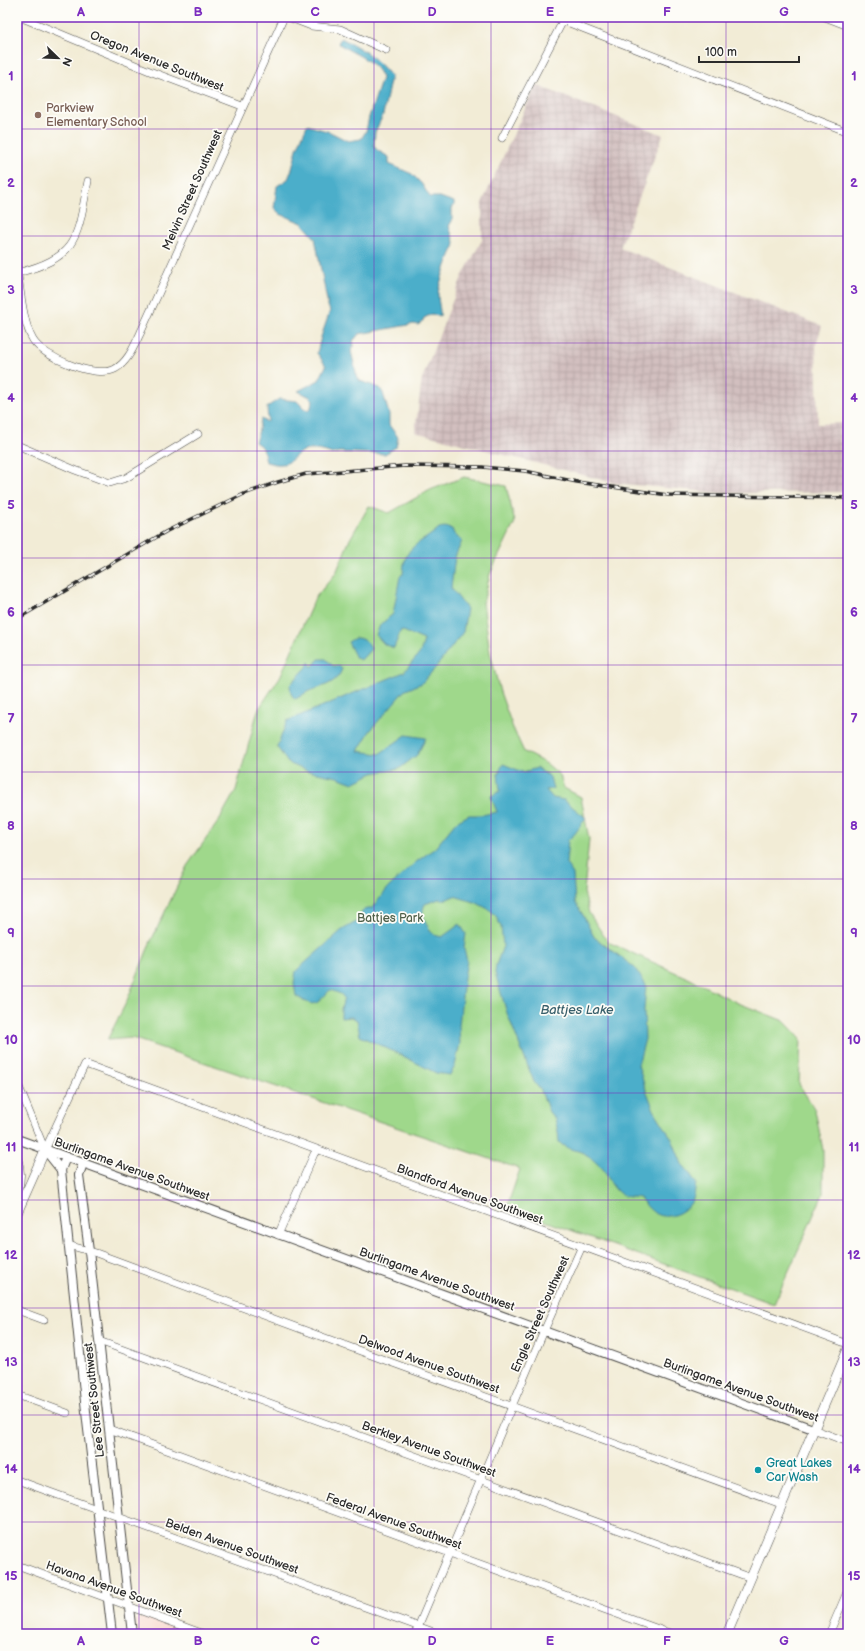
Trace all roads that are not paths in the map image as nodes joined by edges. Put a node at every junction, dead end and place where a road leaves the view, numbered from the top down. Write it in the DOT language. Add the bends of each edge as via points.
graph roads {
  1 [pos="20,17"];
  2 [pos="284,17"];
  3 [pos="288,17"];
  4 [pos="554,17"];
  5 [pos="825,17"];
  6 [pos="564,19"];
  7 [pos="848,26"];
  8 [pos="386,50"];
  9 [pos="242,106"];
  10 [pos="848,132"];
  11 [pos="502,138"];
  12 [pos="88,181"];
  13 [pos="17,271"];
  14 [pos="198,434"];
  15 [pos="17,445"];
  16 [pos="17,1082"];
  17 [pos="17,1139"];
  18 [pos="45,1150"];
  19 [pos="317,1150"];
  20 [pos="66,1157"];
  21 [pos="17,1160"];
  22 [pos="83,1164"];
  23 [pos="61,1170"];
  24 [pos="17,1192"];
  25 [pos="17,1213"];
  26 [pos="278,1234"];
  27 [pos="68,1245"];
  28 [pos="582,1246"];
  29 [pos="89,1251"];
  30 [pos="17,1310"];
  31 [pos="44,1320"];
  32 [pos="544,1331"];
  33 [pos="99,1341"];
  34 [pos="848,1344"];
  35 [pos="848,1349"];
  36 [pos="17,1395"];
  37 [pos="512,1407"];
  38 [pos="67,1413"];
  39 [pos="109,1429"];
  40 [pos="813,1429"];
  41 [pos="848,1442"];
  42 [pos="17,1480"];
  43 [pos="481,1480"];
  44 [pos="781,1504"];
  45 [pos="97,1509"];
  46 [pos="118,1516"];
  47 [pos="450,1553"];
  48 [pos="17,1565"];
  49 [pos="751,1578"];
  50 [pos="848,1590"];
  51 [pos="108,1598"];
  52 [pos="129,1606"];
  53 [pos="418,1626"];
  54 [pos="112,1634"];
  55 [pos="132,1634"];
  56 [pos="204,1634"];
  57 [pos="415,1634"];
  58 [pos="440,1634"];
  59 [pos="672,1634"];
  60 [pos="727,1634"];
  61 [pos="829,1634"];
  1 -- 9 [label="street, Oregon Avenue Southwest"];
  2 -- 9 [label="street, Melvin Street Southwest"];
  3 -- 8 [label="street" via="311,26 340,29"];
  4 -- 6 [label="street"];
  5 -- 7 [label="street"];
  6 -- 10 [label="street"];
  6 -- 11 [label="street"];
  9 -- 13 [label="street, Melvin Street Southwest" via="140,334 127,358 116,369 93,372 75,366 45,352 33,341"];
  12 -- 13 [label="street" via="77,235 68,248 61,256 46,265"];
  14 -- 15 [label="street" via="126,478 110,483"];
  16 -- 18 [label="street"];
  17 -- 18 [label="street, Burlingame Avenue Southwest"];
  18 -- 19 [label="street, Blandford Avenue Southwest" via="85,1064"];
  18 -- 20 [label="street, Burlingame Avenue Southwest"];
  18 -- 23 [label="street"];
  18 -- 25 [label="main road"];
  19 -- 26 [label="street"];
  19 -- 28 [label="street, Blandford Avenue Southwest"];
  20 -- 22 [label="street, Burlingame Avenue Southwest"];
  20 -- 23 [label="street, Lee Street Southwest"];
  21 -- 24 [label="main road" via="20,1169"];
  22 -- 26 [label="street, Burlingame Avenue Southwest"];
  22 -- 29 [label="street, Lee Street Southwest" via="80,1175"];
  23 -- 27 [label="street, Lee Street Southwest"];
  26 -- 32 [label="street, Burlingame Avenue Southwest"];
  27 -- 29 [label="street, Delwood Avenue Southwest"];
  27 -- 45 [label="street, Lee Street Southwest"];
  28 -- 32 [label="street, Engle Street Southwest"];
  28 -- 34 [label="street, Blandford Avenue Southwest"];
  29 -- 33 [label="street, Lee Street Southwest"];
  29 -- 37 [label="street, Delwood Avenue Southwest"];
  30 -- 31 [label="street"];
  32 -- 37 [label="street, Engle Street Southwest"];
  32 -- 40 [label="street, Burlingame Avenue Southwest"];
  33 -- 39 [label="street, Lee Street Southwest"];
  33 -- 43 [label="street, Berkley Avenue Southwest"];
  35 -- 40 [label="main road"];
  36 -- 38 [label="street"];
  37 -- 43 [label="street, Engle Street Southwest"];
  37 -- 44 [label="street, Delwood Avenue Southwest"];
  39 -- 46 [label="street, Lee Street Southwest"];
  39 -- 47 [label="street, Federal Avenue Southwest"];
  40 -- 41 [label="street, Burlingame Avenue Southwest"];
  40 -- 44 [label="main road"];
  42 -- 45 [label="street, Belden Avenue Southwest"];
  43 -- 47 [label="street, Engle Street Southwest"];
  43 -- 49 [label="street, Berkley Avenue Southwest"];
  44 -- 49 [label="main road"];
  45 -- 46 [label="street, Belden Avenue Southwest"];
  45 -- 51 [label="street, Lee Street Southwest"];
  46 -- 52 [label="street, Lee Street Southwest"];
  46 -- 53 [label="street, Belden Avenue Southwest"];
  47 -- 53 [label="street, Engle Street Southwest"];
  47 -- 59 [label="street, Federal Avenue Southwest"];
  48 -- 51 [label="street, Havana Avenue Southwest"];
  49 -- 60 [label="main road"];
  50 -- 61 [label="street"];
  51 -- 52 [label="street, Havana Avenue Southwest"];
  51 -- 54 [label="street, Lee Street Southwest"];
  52 -- 55 [label="street, Lee Street Southwest"];
  52 -- 56 [label="street, Havana Avenue Southwest"];
  53 -- 57 [label="street, Engle Street Southwest"];
  53 -- 58 [label="street, Belden Avenue Southwest"];
}
